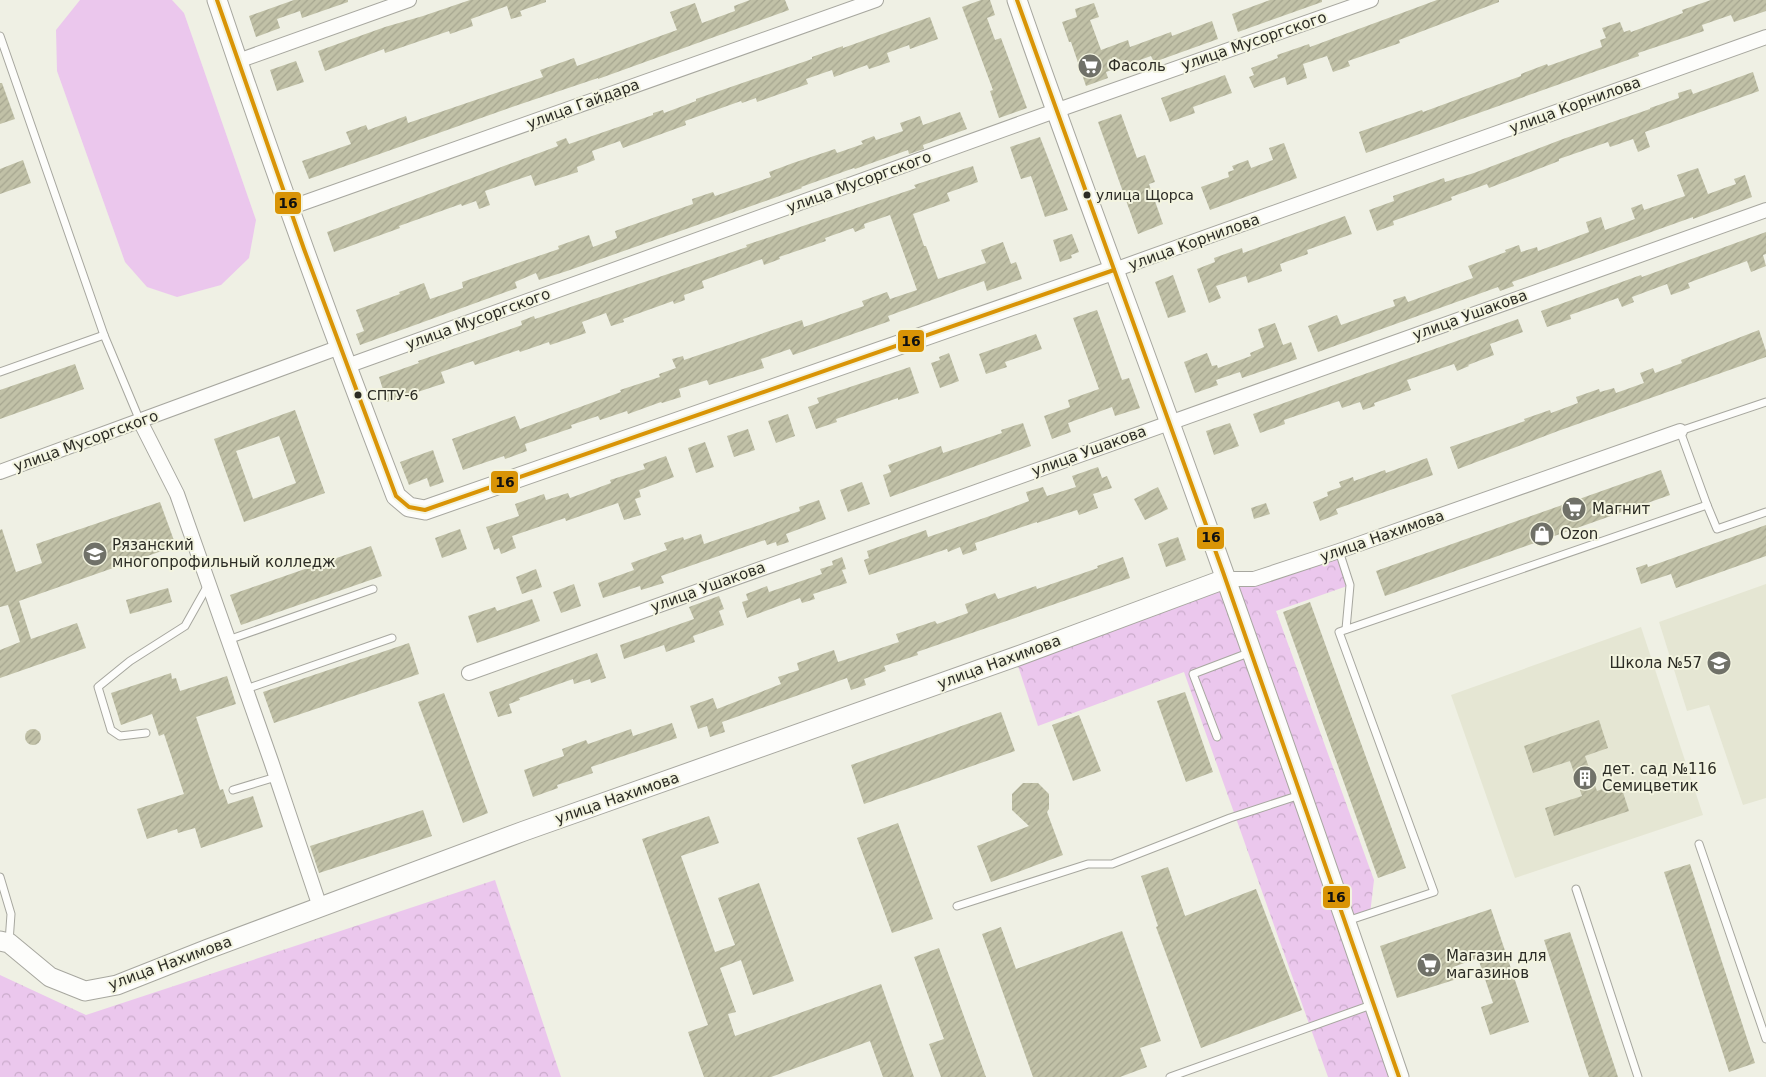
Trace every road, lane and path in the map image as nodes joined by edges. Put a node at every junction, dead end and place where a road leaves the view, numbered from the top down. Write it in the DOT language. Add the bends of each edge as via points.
graph roads {
  1 [pos="217,0"];
  2 [pos="409,0"];
  3 [pos="876,0"];
  4 [pos="1017,0"];
  5 [pos="1371,0"];
  6 [pos="0,36"];
  7 [pos="1766,36"];
  8 [pos="238,61"];
  9 [pos="1056,111"];
  10 [pos="289,208"];
  11 [pos="1766,210"];
  12 [pos="1114,270"];
  13 [pos="104,335"];
  14 [pos="340,348"];
  15 [pos="347,366"];
  16 [pos="0,372"];
  17 [pos="1766,402"];
  18 [pos="140,422"];
  19 [pos="1169,422"];
  20 [pos="1680,431"];
  21 [pos="0,472"];
  22 [pos="1707,505"];
  23 [pos="1766,512"];
  24 [pos="1339,551"];
  25 [pos="1225,579"];
  26 [pos="209,584"];
  27 [pos="373,589"];
  28 [pos="1346,629"];
  29 [pos="392,638"];
  30 [pos="228,640"];
  31 [pos="1251,652"];
  32 [pos="469,673"];
  33 [pos="246,688"];
  34 [pos="146,733"];
  35 [pos="1217,737"];
  36 [pos="276,777"];
  37 [pos="233,790"];
  38 [pos="1300,794"];
  39 [pos="1700,844"];
  40 [pos="0,877"];
  41 [pos="1576,889"];
  42 [pos="957,906"];
  43 [pos="320,908"];
  44 [pos="1345,922"];
  45 [pos="4,942"];
  46 [pos="1374,1004"];
  47 [pos="1766,1039"];
  48 [pos="1170,1077"];
  49 [pos="1399,1077"];
  50 [pos="1638,1077"];
  1 -- 8 [label="street"];
  2 -- 8 [label="street"];
  3 -- 10 [label="street, улица Гайдара"];
  4 -- 9 [label="street"];
  5 -- 9 [label="street, улица Мусоргского"];
  6 -- 13 [label="lane"];
  7 -- 12 [label="street, улица Корнилова"];
  8 -- 10 [label="street"];
  9 -- 12 [label="street"];
  9 -- 15 [label="street, улица Мусоргского"];
  10 -- 14 [label="street"];
  11 -- 19 [label="street, улица Ушакова"];
  12 -- 15 [label="street, улица Корнилова" via="426,510 409,507 396,496"];
  12 -- 19 [label="street"];
  13 -- 16 [label="lane"];
  13 -- 18 [label="lane"];
  14 -- 15 [label="street"];
  14 -- 18 [label="street, улица Мусоргского"];
  17 -- 20 [label="lane"];
  18 -- 21 [label="street, улица Мусоргского"];
  18 -- 26 [label="street" via="177,494"];
  19 -- 25 [label="street"];
  19 -- 32 [label="street, улица Ушакова"];
  20 -- 22 [label="lane"];
  20 -- 24 [label="street, улица Нахимова"];
  22 -- 23 [label="lane" via="1717,529"];
  22 -- 28 [label="lane"];
  24 -- 25 [label="street, улица Нахимова" via="1254,579"];
  24 -- 28 [label="lane" via="1350,585"];
  25 -- 31 [label="street"];
  25 -- 43 [label="street, улица Нахимова" via="524,831"];
  26 -- 30 [label="street"];
  26 -- 34 [label="lane" via="185,626 130,661 98,687 111,730 120,736"];
  27 -- 30 [label="lane"];
  28 -- 44 [label="lane" via="1339,632 1434,892"];
  29 -- 33 [label="lane"];
  30 -- 33 [label="street"];
  31 -- 35 [label="lane" via="1193,674"];
  31 -- 38 [label="street"];
  33 -- 36 [label="street"];
  36 -- 37 [label="lane"];
  36 -- 43 [label="street"];
  38 -- 42 [label="lane" via="1112,864 1088,864"];
  38 -- 44 [label="street"];
  39 -- 47 [label="lane"];
  40 -- 45 [label="lane" via="10,914"];
  41 -- 50 [label="lane"];
  43 -- 45 [label="street, улица Нахимова" via="117,985 85,991 50,977"];
  44 -- 46 [label="street"];
  46 -- 48 [label="lane"];
  46 -- 49 [label="street"];
}
